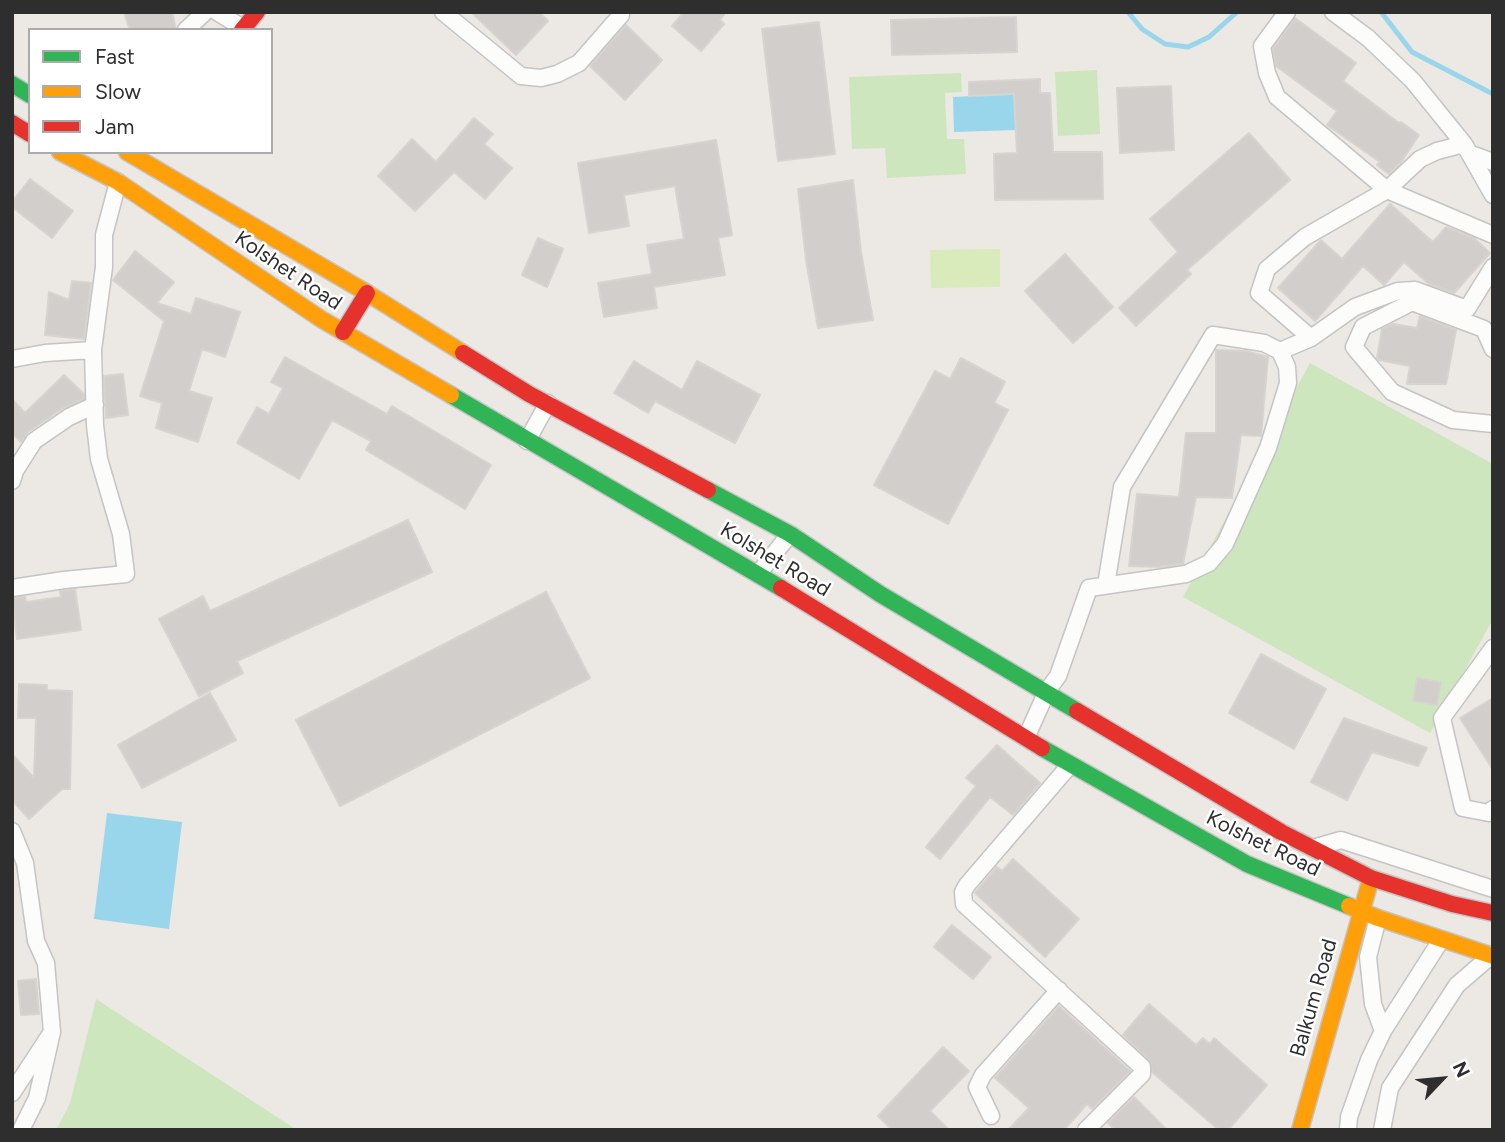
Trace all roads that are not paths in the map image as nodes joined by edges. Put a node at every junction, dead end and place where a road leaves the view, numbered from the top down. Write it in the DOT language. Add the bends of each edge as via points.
graph roads {
  1 [pos="205,12"];
  2 [pos="217,12"];
  3 [pos="257,12"];
  4 [pos="443,12"];
  5 [pos="1287,12"];
  6 [pos="1333,12"];
  7 [pos="621,15"];
  8 [pos="188,28"];
  9 [pos="241,28"];
  10 [pos="243,28"];
  11 [pos="12,85"];
  12 [pos="28,94"];
  13 [pos="12,123"];
  14 [pos="28,133"];
  15 [pos="1467,149"];
  16 [pos="64,154"];
  17 [pos="137,155"];
  18 [pos="1493,162"];
  19 [pos="118,182"];
  20 [pos="1387,190"];
  21 [pos="1493,195"];
  22 [pos="1493,235"];
  23 [pos="1493,267"];
  24 [pos="367,293"];
  25 [pos="1489,327"];
  26 [pos="343,332"];
  27 [pos="1311,338"];
  28 [pos="1493,349"];
  29 [pos="93,350"];
  30 [pos="1280,351"];
  31 [pos="12,359"];
  32 [pos="548,403"];
  33 [pos="95,405"];
  34 [pos="1493,424"];
  35 [pos="527,441"];
  36 [pos="12,481"];
  37 [pos="790,534"];
  38 [pos="758,574"];
  39 [pos="1106,585"];
  40 [pos="12,588"];
  41 [pos="1493,648"];
  42 [pos="1047,691"];
  43 [pos="1026,738"];
  44 [pos="1070,765"];
  45 [pos="1493,809"];
  46 [pos="12,831"];
  47 [pos="1313,848"];
  48 [pos="1381,852"];
  49 [pos="1371,878"];
  50 [pos="1492,888"];
  51 [pos="1487,911"];
  52 [pos="1361,912"];
  53 [pos="1378,918"];
  54 [pos="1441,940"];
  55 [pos="1492,955"];
  56 [pos="1059,990"];
  57 [pos="1383,1031"];
  58 [pos="52,1032"];
  59 [pos="12,1093"];
  60 [pos="991,1116"];
  61 [pos="21,1130"];
  62 [pos="1086,1130"];
  63 [pos="1300,1130"];
  64 [pos="1348,1130"];
  65 [pos="1382,1130"];
  1 -- 8 [label="street"];
  2 -- 9 [label="street"];
  3 -- 10 [label="street"];
  4 -- 7 [label="street" via="521,76 541,78 579,63"];
  5 -- 20 [label="street" via="1262,46 1266,73 1277,97"];
  6 -- 15 [label="street" via="1413,81"];
  11 -- 12 [label="street"];
  13 -- 14 [label="street"];
  15 -- 18 [label="street"];
  15 -- 20 [label="street" via="1437,151 1420,159"];
  15 -- 21 [label="street"];
  16 -- 19 [label="street, Kolshet Road"];
  17 -- 19 [label="street"];
  17 -- 24 [label="street, Kolshet Road"];
  19 -- 26 [label="street, Kolshet Road"];
  19 -- 29 [label="street" via="104,235"];
  20 -- 22 [label="street"];
  20 -- 27 [label="street" via="1304,237 1267,269 1259,293"];
  23 -- 27 [label="street" via="1466,309 1415,290 1398,291 1355,307"];
  24 -- 26 [label="street"];
  24 -- 32 [label="street, Kolshet Road"];
  25 -- 28 [label="street"];
  25 -- 34 [label="street" via="1412,302 1363,327 1354,347 1392,392 1453,420"];
  26 -- 35 [label="street, Kolshet Road"];
  27 -- 30 [label="street"];
  29 -- 31 [label="street"];
  29 -- 33 [label="street"];
  30 -- 39 [label="street" via="1288,383 1268,448 1225,544 1209,563 1186,574"];
  30 -- 39 [label="street" via="1264,343 1213,335 1122,488"];
  32 -- 35 [label="street"];
  32 -- 37 [label="street, Kolshet Road"];
  33 -- 36 [label="street" via="34,441"];
  33 -- 40 [label="street" via="99,459 121,534 126,574"];
  35 -- 38 [label="street, Kolshet Road"];
  37 -- 38 [label="street"];
  37 -- 42 [label="street, Kolshet Road" via="880,594"];
  38 -- 43 [label="street, Kolshet Road"];
  39 -- 42 [label="street" via="1089,588 1058,676"];
  41 -- 45 [label="street" via="1442,718 1463,808 1489,813"];
  42 -- 43 [label="street"];
  42 -- 47 [label="street, Kolshet Road"];
  43 -- 44 [label="street, Kolshet Road"];
  44 -- 52 [label="street, Kolshet Road" via="1247,864"];
  44 -- 56 [label="street" via="963,892 964,904"];
  46 -- 58 [label="street" via="25,863 36,942 46,963"];
  47 -- 48 [label="street" via="1341,840"];
  47 -- 49 [label="street, Kolshet Road"];
  48 -- 49 [label="street"];
  48 -- 50 [label="street"];
  49 -- 51 [label="street, Kolshet Road"];
  49 -- 52 [label="street, Balkum Road"];
  50 -- 51 [label="street"];
  52 -- 53 [label="street, Kolshet Road"];
  52 -- 63 [label="street, Balkum Road"];
  53 -- 54 [label="street, Kolshet Road"];
  53 -- 57 [label="street" via="1367,957 1373,1004"];
  54 -- 55 [label="street, Kolshet Road"];
  54 -- 57 [label="street"];
  55 -- 65 [label="street" via="1457,985 1391,1088"];
  56 -- 60 [label="street" via="977,1087"];
  56 -- 62 [label="street" via="1142,1067 1142,1074"];
  57 -- 64 [label="street" via="1368,1060"];
  58 -- 59 [label="street"];
  58 -- 61 [label="street" via="37,1098"];
}
